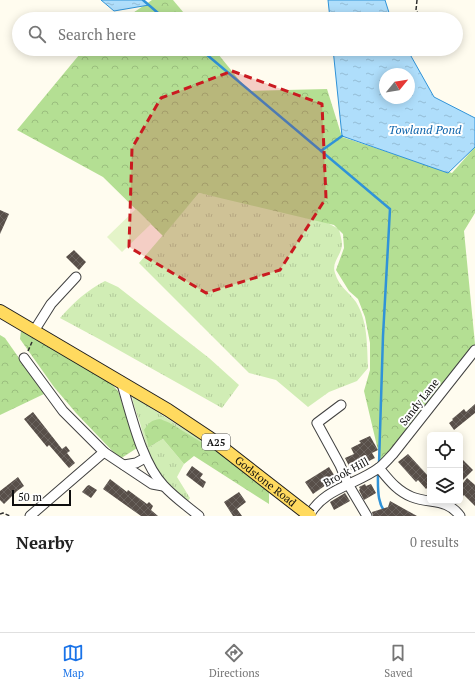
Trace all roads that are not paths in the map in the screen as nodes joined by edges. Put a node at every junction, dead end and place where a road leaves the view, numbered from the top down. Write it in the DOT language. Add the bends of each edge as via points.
graph roads {
  1 [pos="76,277"];
  2 [pos="0,311"];
  3 [pos="34,336"];
  4 [pos="475,350"];
  5 [pos="24,358"];
  6 [pos="121,381"];
  7 [pos="341,405"];
  8 [pos="104,452"];
  9 [pos="145,458"];
  10 [pos="124,465"];
  11 [pos="376,469"];
  12 [pos="348,484"];
  13 [pos="163,486"];
  14 [pos="427,500"];
  15 [pos="447,504"];
  16 [pos="308,515"];
  17 [pos="30,516"];
  18 [pos="199,516"];
  19 [pos="366,516"];
  20 [pos="460,516"];
  1 -- 3 [label="street" via="51,304"];
  2 -- 3 [label="main road, Godstone Road / A25"];
  3 -- 6 [label="main road, Godstone Road / A25"];
  4 -- 11 [label="street, Sandy Lane" via="394,454"];
  5 -- 8 [label="street" via="63,411"];
  6 -- 9 [label="street"];
  6 -- 16 [label="main road, Godstone Road / A25" via="210,438"];
  7 -- 12 [label="street" via="317,423"];
  8 -- 10 [label="street"];
  8 -- 17 [label="street"];
  9 -- 10 [label="street"];
  9 -- 13 [label="street"];
  10 -- 13 [label="street" via="152,484"];
  11 -- 12 [label="street, Brook Hill"];
  11 -- 14 [label="street" via="399,491"];
  12 -- 16 [label="street, Brook Hill" via="326,496"];
  12 -- 19 [label="street"];
  13 -- 18 [label="street"];
  15 -- 20 [label="street"];
}
